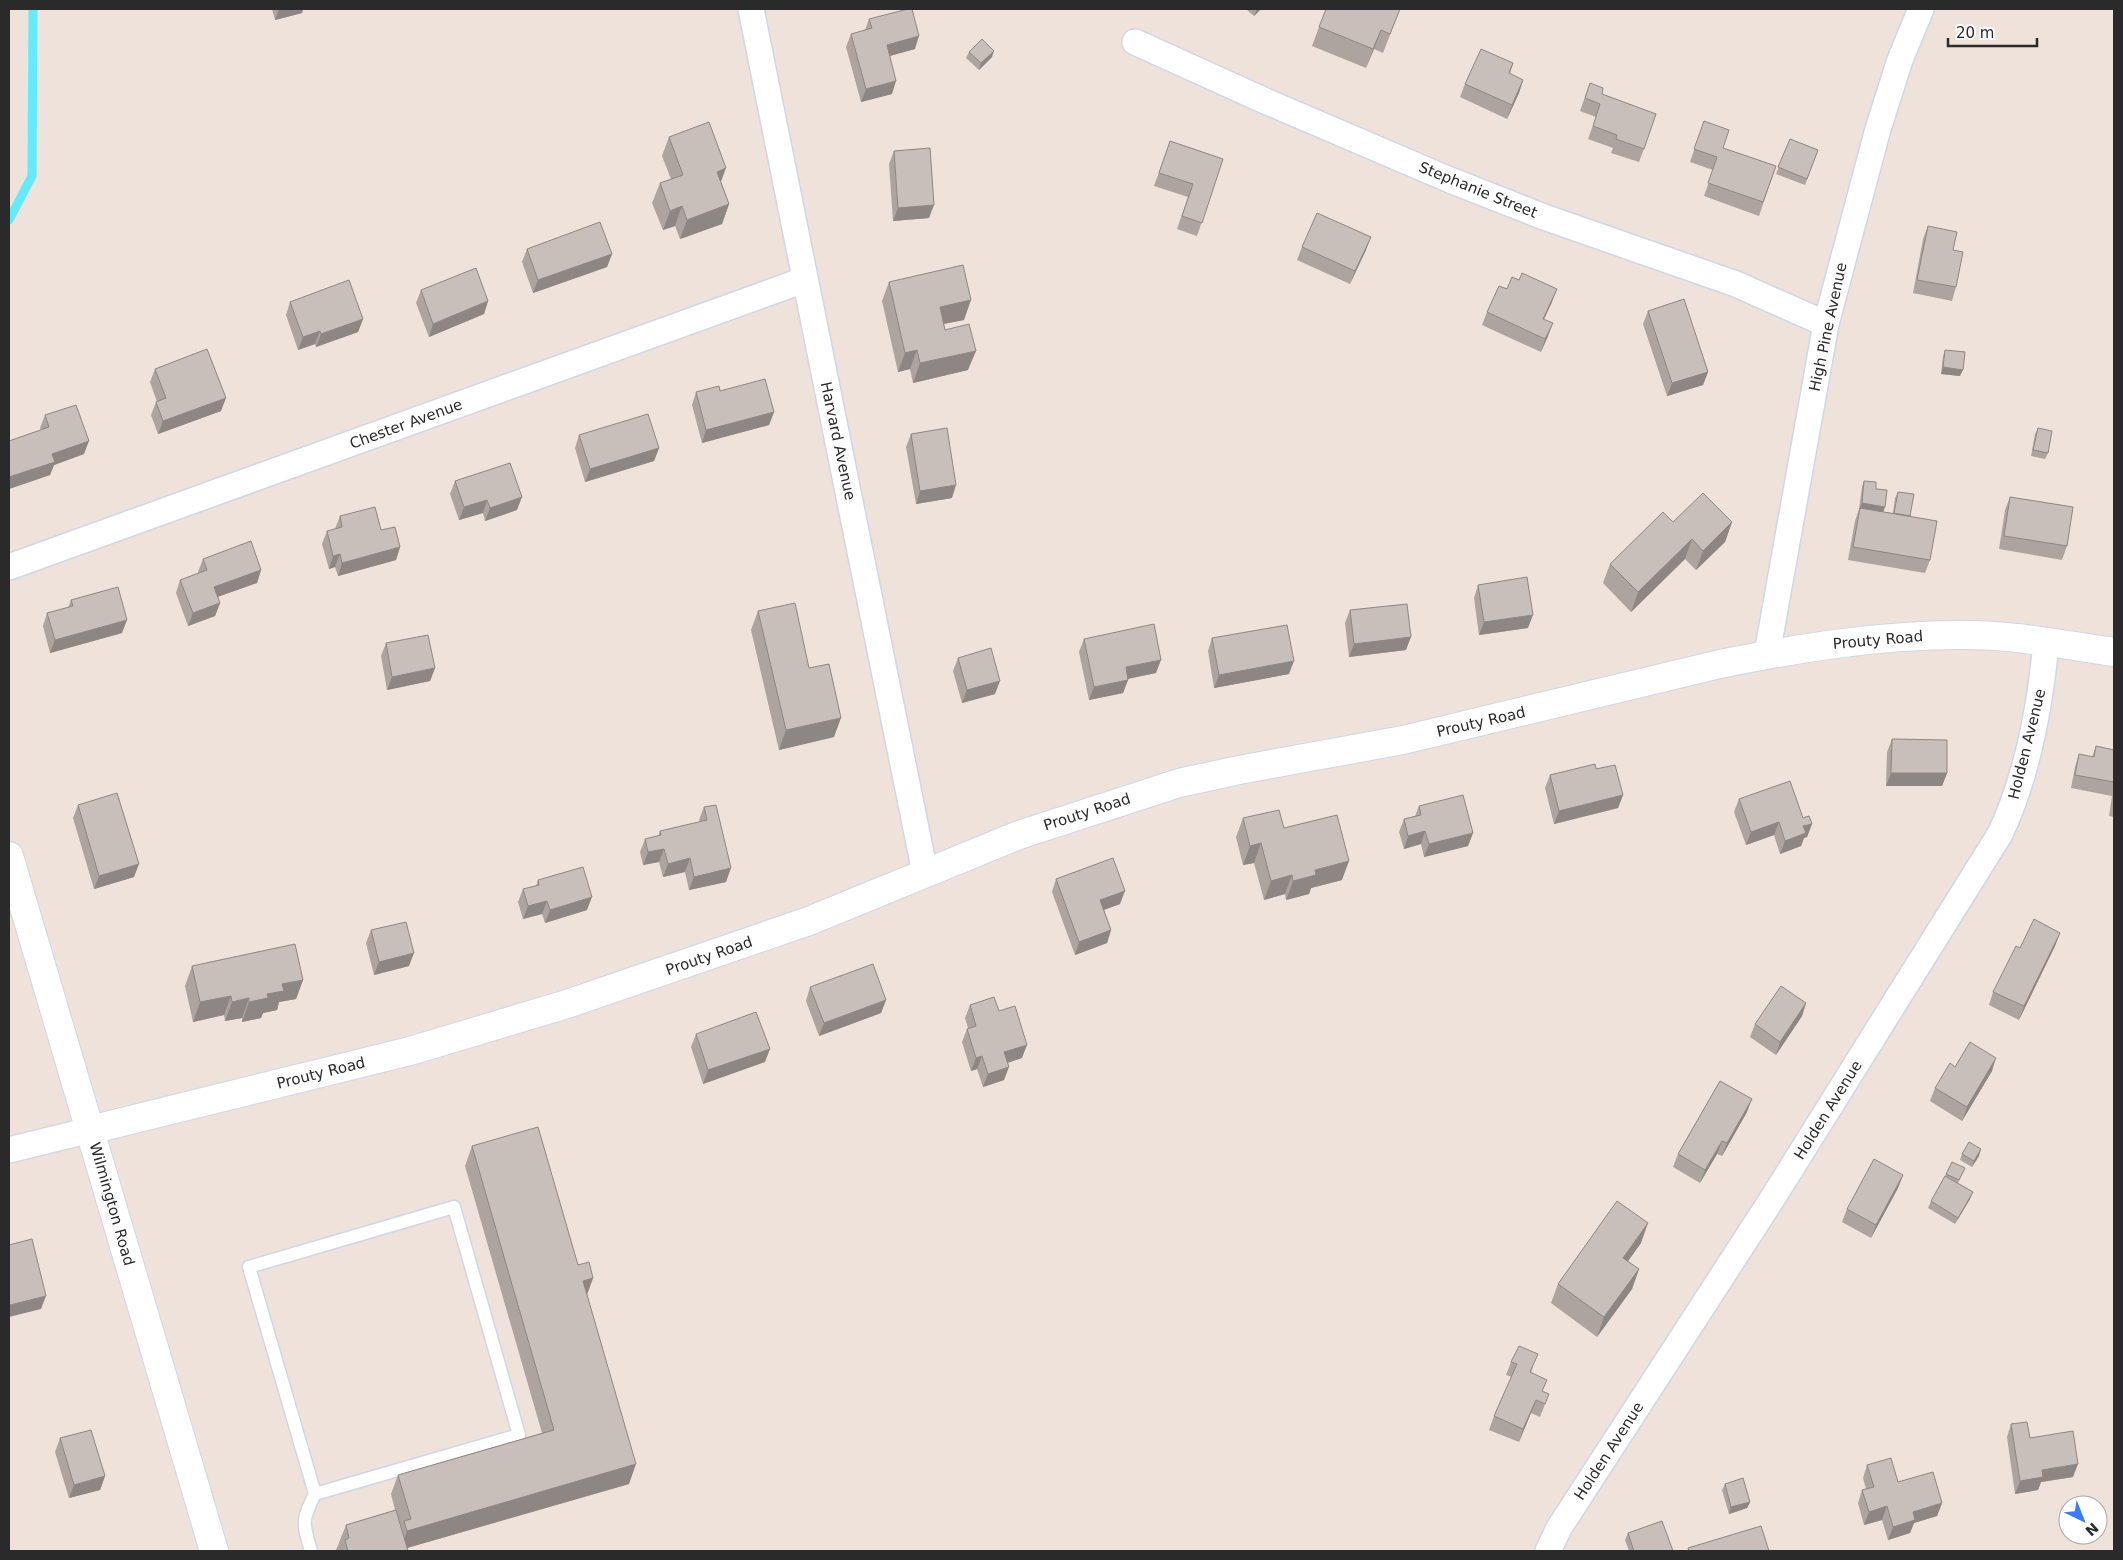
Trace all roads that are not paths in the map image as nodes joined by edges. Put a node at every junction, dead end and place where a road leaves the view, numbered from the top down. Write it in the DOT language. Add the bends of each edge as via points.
graph roads {
  1 [pos="752,9"];
  2 [pos="1921,9"];
  3 [pos="1135,42"];
  4 [pos="804,280"];
  5 [pos="1826,324"];
  6 [pos="9,567"];
  7 [pos="2046,643"];
  8 [pos="2114,652"];
  9 [pos="1767,654"];
  10 [pos="9,856"];
  11 [pos="925,874"];
  12 [pos="90,1130"];
  13 [pos="9,1150"];
  14 [pos="315,1494"];
  15 [pos="214,1551"];
  16 [pos="311,1551"];
  17 [pos="1548,1551"];
  1 -- 4 [label="street, Harvard Avenue"];
  2 -- 5 [label="street, High Pine Avenue" via="1900,60 1878,129"];
  3 -- 5 [label="street, Stephanie Street" via="1450,180 1544,217 1736,284"];
  4 -- 6 [label="street, Chester Avenue"];
  4 -- 11 [label="street, Harvard Avenue"];
  5 -- 9 [label="street, High Pine Avenue"];
  7 -- 8 [label="street, Prouty Road"];
  7 -- 9 [label="street, Prouty Road" via="1990,636 1907,637"];
  7 -- 17 [label="street, Holden Avenue" via="2043,678 2023,770 2000,834 1774,1196 1559,1528"];
  9 -- 11 [label="street, Prouty Road" via="1402,740 1179,783 1019,836"];
  10 -- 12 [label="street, Wilmington Road"];
  11 -- 12 [label="street, Prouty Road" via="809,921 498,1026 310,1077"];
  12 -- 13 [label="street"];
  12 -- 15 [label="street, Wilmington Road"];
  14 -- 14 [label="lane" via="249,1267 454,1207 519,1435"];
  14 -- 16 [label="lane" via="304,1518"];
}
